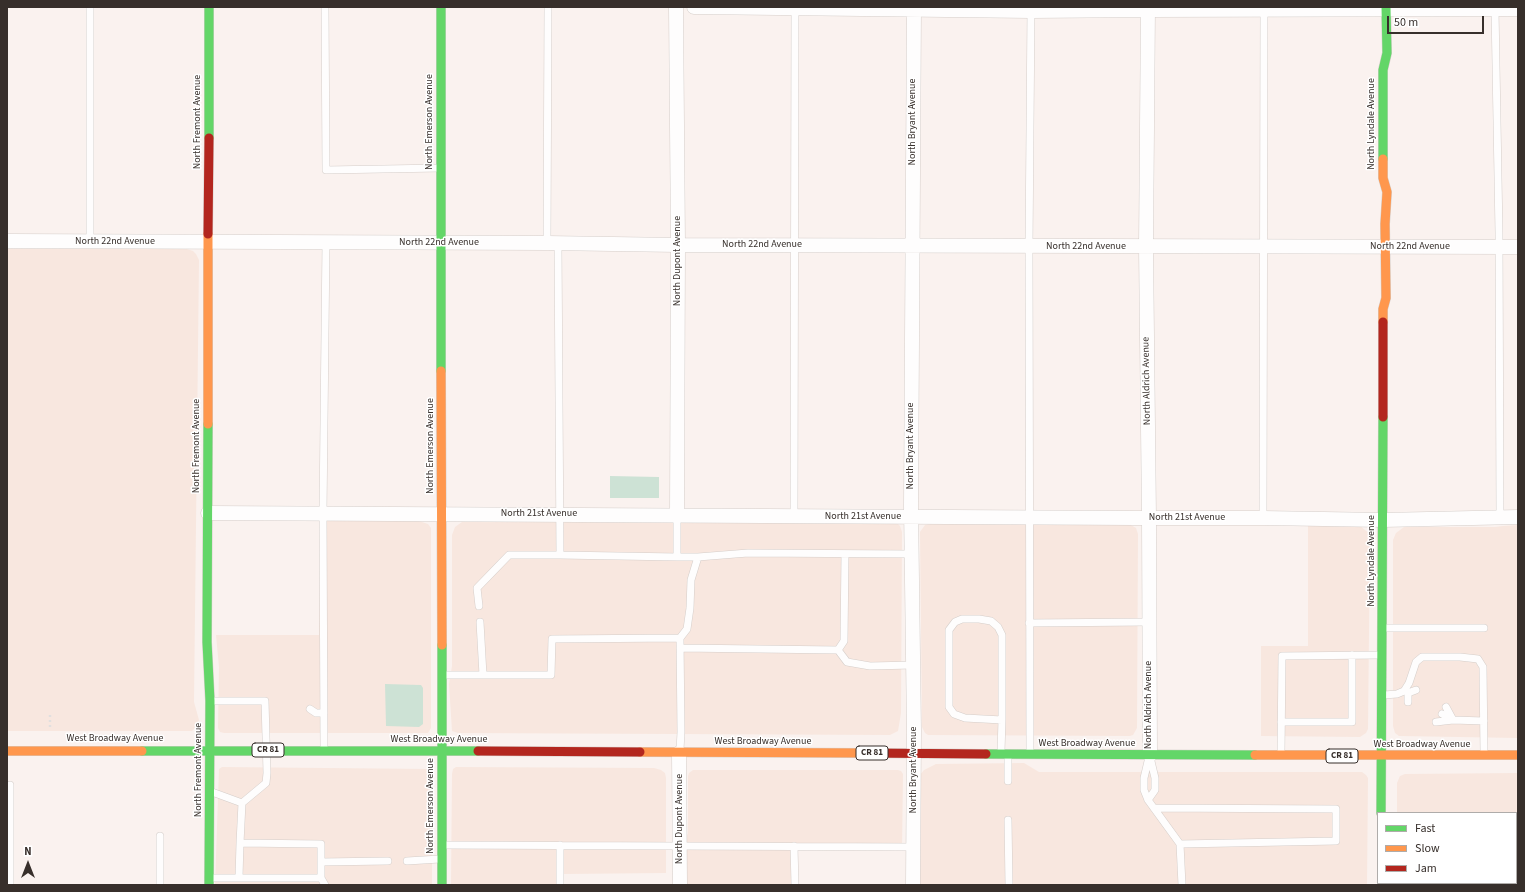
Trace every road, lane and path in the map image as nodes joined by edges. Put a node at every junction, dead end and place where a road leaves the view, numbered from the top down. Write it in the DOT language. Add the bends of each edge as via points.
graph roads {
  1 [pos="90,7"];
  2 [pos="209,7"];
  3 [pos="325,7"];
  4 [pos="441,7"];
  5 [pos="548,7"];
  6 [pos="676,7"];
  7 [pos="694,7"];
  8 [pos="795,8"];
  9 [pos="1148,8"];
  10 [pos="1264,8"];
  11 [pos="914,9"];
  12 [pos="1031,9"];
  13 [pos="1495,9"];
  14 [pos="1378,10"];
  15 [pos="1518,10"];
  16 [pos="1376,52"];
  17 [pos="1383,70"];
  18 [pos="441,168"];
  19 [pos="1383,178"];
  20 [pos="1378,194"];
  21 [pos="7,241"];
  22 [pos="90,241"];
  23 [pos="209,242"];
  24 [pos="326,242"];
  25 [pos="441,243"];
  26 [pos="553,243"];
  27 [pos="678,245"];
  28 [pos="794,245"];
  29 [pos="913,246"];
  30 [pos="1029,246"];
  31 [pos="1376,246"];
  32 [pos="1146,247"];
  33 [pos="1264,247"];
  34 [pos="1499,247"];
  35 [pos="1518,247"];
  36 [pos="1376,292"];
  37 [pos="1383,309"];
  38 [pos="208,513"];
  39 [pos="323,513"];
  40 [pos="442,514"];
  41 [pos="559,514"];
  42 [pos="677,516"];
  43 [pos="794,516"];
  44 [pos="911,517"];
  45 [pos="1500,517"];
  46 [pos="1518,517"];
  47 [pos="1029,518"];
  48 [pos="1149,518"];
  49 [pos="1263,518"];
  50 [pos="1383,520"];
  51 [pos="845,554"];
  52 [pos="911,554"];
  53 [pos="560,555"];
  54 [pos="677,557"];
  55 [pos="698,557"];
  56 [pos="479,606"];
  57 [pos="480,622"];
  58 [pos="1149,622"];
  59 [pos="1029,623"];
  60 [pos="1382,628"];
  61 [pos="1484,628"];
  62 [pos="680,638"];
  63 [pos="680,648"];
  64 [pos="838,650"];
  65 [pos="1352,655"];
  66 [pos="1382,655"];
  67 [pos="913,665"];
  68 [pos="483,675"];
  69 [pos="442,676"];
  70 [pos="1382,695"];
  71 [pos="210,701"];
  72 [pos="1446,707"];
  73 [pos="264,714"];
  74 [pos="272,714"];
  75 [pos="1442,714"];
  76 [pos="50,715"];
  77 [pos="1002,720"];
  78 [pos="1453,720"];
  79 [pos="1484,721"];
  80 [pos="1281,722"];
  81 [pos="1436,722"];
  82 [pos="50,727"];
  83 [pos="7,750"];
  84 [pos="210,750"];
  85 [pos="266,750"];
  86 [pos="324,750"];
  87 [pos="442,751"];
  88 [pos="679,752"];
  89 [pos="914,754"];
  90 [pos="1005,754"];
  91 [pos="1030,754"];
  92 [pos="1150,755"];
  93 [pos="1484,755"];
  94 [pos="1518,755"];
  95 [pos="1281,756"];
  96 [pos="1381,756"];
  97 [pos="1008,781"];
  98 [pos="10,785"];
  99 [pos="210,792"];
  100 [pos="1148,800"];
  101 [pos="242,802"];
  102 [pos="1154,808"];
  103 [pos="1381,812"];
  104 [pos="1008,820"];
  105 [pos="160,836"];
  106 [pos="240,843"];
  107 [pos="442,844"];
  108 [pos="1180,844"];
  109 [pos="560,845"];
  110 [pos="680,845"];
  111 [pos="794,846"];
  112 [pos="913,847"];
  113 [pos="442,859"];
  114 [pos="388,860"];
  115 [pos="407,860"];
  116 [pos="321,862"];
  117 [pos="8,875"];
  118 [pos="239,877"];
  119 [pos="321,878"];
  120 [pos="209,881"];
  121 [pos="10,885"];
  122 [pos="160,885"];
  123 [pos="325,885"];
  124 [pos="442,885"];
  125 [pos="560,885"];
  126 [pos="680,885"];
  127 [pos="794,885"];
  128 [pos="913,885"];
  129 [pos="1009,885"];
  130 [pos="1182,885"];
  1 -- 22 [label="lane"];
  2 -- 23 [label="street, North Fremont Avenue"];
  3 -- 18 [label="lane" via="326,170"];
  4 -- 18 [label="street, North Emerson Avenue"];
  5 -- 26 [label="lane"];
  6 -- 27 [label="street, North Dupont Avenue"];
  7 -- 8 [label="street"];
  8 -- 11 [label="street"];
  8 -- 28 [label="lane"];
  9 -- 10 [label="street"];
  9 -- 12 [label="street"];
  9 -- 32 [label="street, North Aldrich Avenue"];
  10 -- 14 [label="street"];
  10 -- 33 [label="lane"];
  11 -- 12 [label="street"];
  11 -- 29 [label="street, North Bryant Avenue"];
  12 -- 30 [label="lane"];
  13 -- 14 [label="street"];
  13 -- 15 [label="street"];
  13 -- 34 [label="lane"];
  14 -- 17 [label="street, North Lyndale Avenue" via="1387,53"];
  16 -- 17 [label="street, North Lyndale Avenue"];
  17 -- 19 [label="street, North Lyndale Avenue"];
  18 -- 25 [label="street, North Emerson Avenue"];
  19 -- 20 [label="street, North Lyndale Avenue"];
  19 -- 31 [label="street, North Lyndale Avenue" via="1387,192 1385,224"];
  21 -- 22 [label="street, North 22nd Avenue"];
  22 -- 23 [label="street, North 22nd Avenue"];
  23 -- 24 [label="street, North 22nd Avenue"];
  23 -- 38 [label="street, North Fremont Avenue"];
  24 -- 25 [label="street, North 22nd Avenue"];
  24 -- 39 [label="lane"];
  25 -- 26 [label="street, North 22nd Avenue"];
  25 -- 40 [label="street, North Emerson Avenue"];
  26 -- 27 [label="street, North 22nd Avenue"];
  26 -- 41 [label="lane"];
  27 -- 28 [label="street, North 22nd Avenue"];
  27 -- 42 [label="street, North Dupont Avenue"];
  28 -- 29 [label="street, North 22nd Avenue"];
  28 -- 43 [label="lane"];
  29 -- 30 [label="street, North 22nd Avenue"];
  29 -- 44 [label="street, North Bryant Avenue"];
  30 -- 32 [label="street, North 22nd Avenue"];
  30 -- 47 [label="lane"];
  31 -- 33 [label="street, North 22nd Avenue"];
  31 -- 34 [label="street, North 22nd Avenue"];
  31 -- 37 [label="street, North Lyndale Avenue" via="1386,298"];
  32 -- 33 [label="street, North 22nd Avenue"];
  32 -- 48 [label="street, North Aldrich Avenue"];
  33 -- 49 [label="lane"];
  34 -- 35 [label="street, North 22nd Avenue"];
  34 -- 45 [label="lane"];
  36 -- 37 [label="street, North Lyndale Avenue"];
  37 -- 50 [label="street, North Lyndale Avenue"];
  38 -- 39 [label="street, North 21st Avenue"];
  38 -- 71 [label="street, North Fremont Avenue" via="207,642"];
  39 -- 40 [label="street, North 21st Avenue"];
  39 -- 86 [label="lane" via="315,713"];
  40 -- 41 [label="street, North 21st Avenue"];
  40 -- 69 [label="street, North Emerson Avenue"];
  41 -- 42 [label="street, North 21st Avenue"];
  41 -- 53 [label="lane"];
  42 -- 43 [label="street, North 21st Avenue"];
  42 -- 54 [label="lane"];
  43 -- 44 [label="street, North 21st Avenue"];
  44 -- 47 [label="street, North 21st Avenue"];
  44 -- 52 [label="street, North Bryant Avenue"];
  45 -- 46 [label="street, North 21st Avenue"];
  45 -- 50 [label="street, North 21st Avenue"];
  47 -- 48 [label="street, North 21st Avenue"];
  47 -- 59 [label="lane"];
  48 -- 49 [label="street, North 21st Avenue"];
  48 -- 58 [label="street, North Aldrich Avenue"];
  49 -- 50 [label="street, North 21st Avenue"];
  50 -- 60 [label="street, North Lyndale Avenue"];
  51 -- 52 [label="lane"];
  51 -- 55 [label="lane" via="748,553"];
  51 -- 64 [label="lane" via="844,641"];
  52 -- 67 [label="street, North Bryant Avenue"];
  53 -- 54 [label="lane"];
  53 -- 56 [label="lane" via="509,555 477,588"];
  54 -- 55 [label="lane"];
  55 -- 62 [label="lane" via="691,580 687,629"];
  57 -- 68 [label="lane"];
  58 -- 59 [label="lane"];
  58 -- 92 [label="street, North Aldrich Avenue"];
  59 -- 91 [label="lane"];
  60 -- 61 [label="lane"];
  60 -- 66 [label="street, North Lyndale Avenue"];
  62 -- 63 [label="lane"];
  62 -- 68 [label="lane" via="552,639 551,676"];
  63 -- 64 [label="lane"];
  63 -- 88 [label="lane"];
  64 -- 67 [label="lane" via="847,662 870,666"];
  65 -- 66 [label="lane"];
  65 -- 80 [label="lane" via="1282,656"];
  65 -- 80 [label="lane" via="1352,722"];
  66 -- 70 [label="street, North Lyndale Avenue"];
  67 -- 89 [label="street, North Bryant Avenue"];
  68 -- 69 [label="lane"];
  69 -- 87 [label="street, North Emerson Avenue"];
  70 -- 79 [label="lane" via="1410,694 1409,683 1416,662 1422,657 1460,657 1478,660 1483,667"];
  70 -- 96 [label="street, North Lyndale Avenue"];
  71 -- 73 [label="lane" via="265,701"];
  71 -- 84 [label="street, North Fremont Avenue"];
  72 -- 78 [label="lane"];
  73 -- 74 [label="lane"];
  73 -- 85 [label="lane"];
  75 -- 78 [label="lane"];
  76 -- 82 [label="path"];
  77 -- 77 [label="lane" via="1002,635 998,627 990,621 962,619 955,622 949,630 949,707 954,714 965,718"];
  77 -- 90 [label="lane"];
  78 -- 79 [label="lane"];
  78 -- 81 [label="lane"];
  79 -- 93 [label="lane"];
  80 -- 95 [label="lane"];
  83 -- 84 [label="street, West Broadway Avenue / CR 81"];
  84 -- 85 [label="street, West Broadway Avenue / CR 81"];
  84 -- 99 [label="street, North Fremont Avenue"];
  85 -- 86 [label="street, West Broadway Avenue / CR 81"];
  85 -- 101 [label="lane" via="266,783"];
  86 -- 87 [label="street, West Broadway Avenue / CR 81"];
  87 -- 88 [label="street, West Broadway Avenue / CR 81"];
  87 -- 107 [label="street, North Emerson Avenue"];
  88 -- 89 [label="street, West Broadway Avenue / CR 81"];
  88 -- 110 [label="street, North Dupont Avenue"];
  89 -- 90 [label="street, West Broadway Avenue / CR 81"];
  89 -- 112 [label="street, North Bryant Avenue"];
  90 -- 91 [label="street, West Broadway Avenue / CR 81"];
  90 -- 97 [label="lane"];
  91 -- 92 [label="street, West Broadway Avenue / CR 81"];
  92 -- 95 [label="street, West Broadway Avenue / CR 81"];
  92 -- 100 [label="lane" via="1144,778 1144,790"];
  92 -- 100 [label="lane" via="1155,790"];
  93 -- 94 [label="street, West Broadway Avenue / CR 81"];
  93 -- 96 [label="street, West Broadway Avenue / CR 81"];
  95 -- 96 [label="street, West Broadway Avenue / CR 81"];
  96 -- 103 [label="street, North Lyndale Avenue"];
  98 -- 117 [label="lane"];
  99 -- 101 [label="lane"];
  99 -- 120 [label="street, North Fremont Avenue"];
  100 -- 102 [label="lane"];
  101 -- 106 [label="lane"];
  102 -- 108 [label="lane"];
  102 -- 108 [label="lane" via="1336,809 1336,841"];
  104 -- 129 [label="lane"];
  105 -- 122 [label="lane"];
  106 -- 116 [label="lane" via="321,844"];
  106 -- 118 [label="lane"];
  107 -- 109 [label="lane"];
  107 -- 113 [label="street, North Emerson Avenue"];
  108 -- 130 [label="lane"];
  109 -- 110 [label="lane"];
  109 -- 125 [label="lane"];
  110 -- 111 [label="lane"];
  110 -- 126 [label="street, North Dupont Avenue"];
  111 -- 112 [label="lane"];
  111 -- 127 [label="lane"];
  112 -- 128 [label="street, North Bryant Avenue"];
  113 -- 115 [label="lane"];
  113 -- 124 [label="street, North Emerson Avenue"];
  114 -- 116 [label="lane"];
  116 -- 119 [label="lane"];
  117 -- 121 [label="lane"];
  118 -- 119 [label="lane"];
  118 -- 120 [label="lane"];
  119 -- 123 [label="lane"];
}
